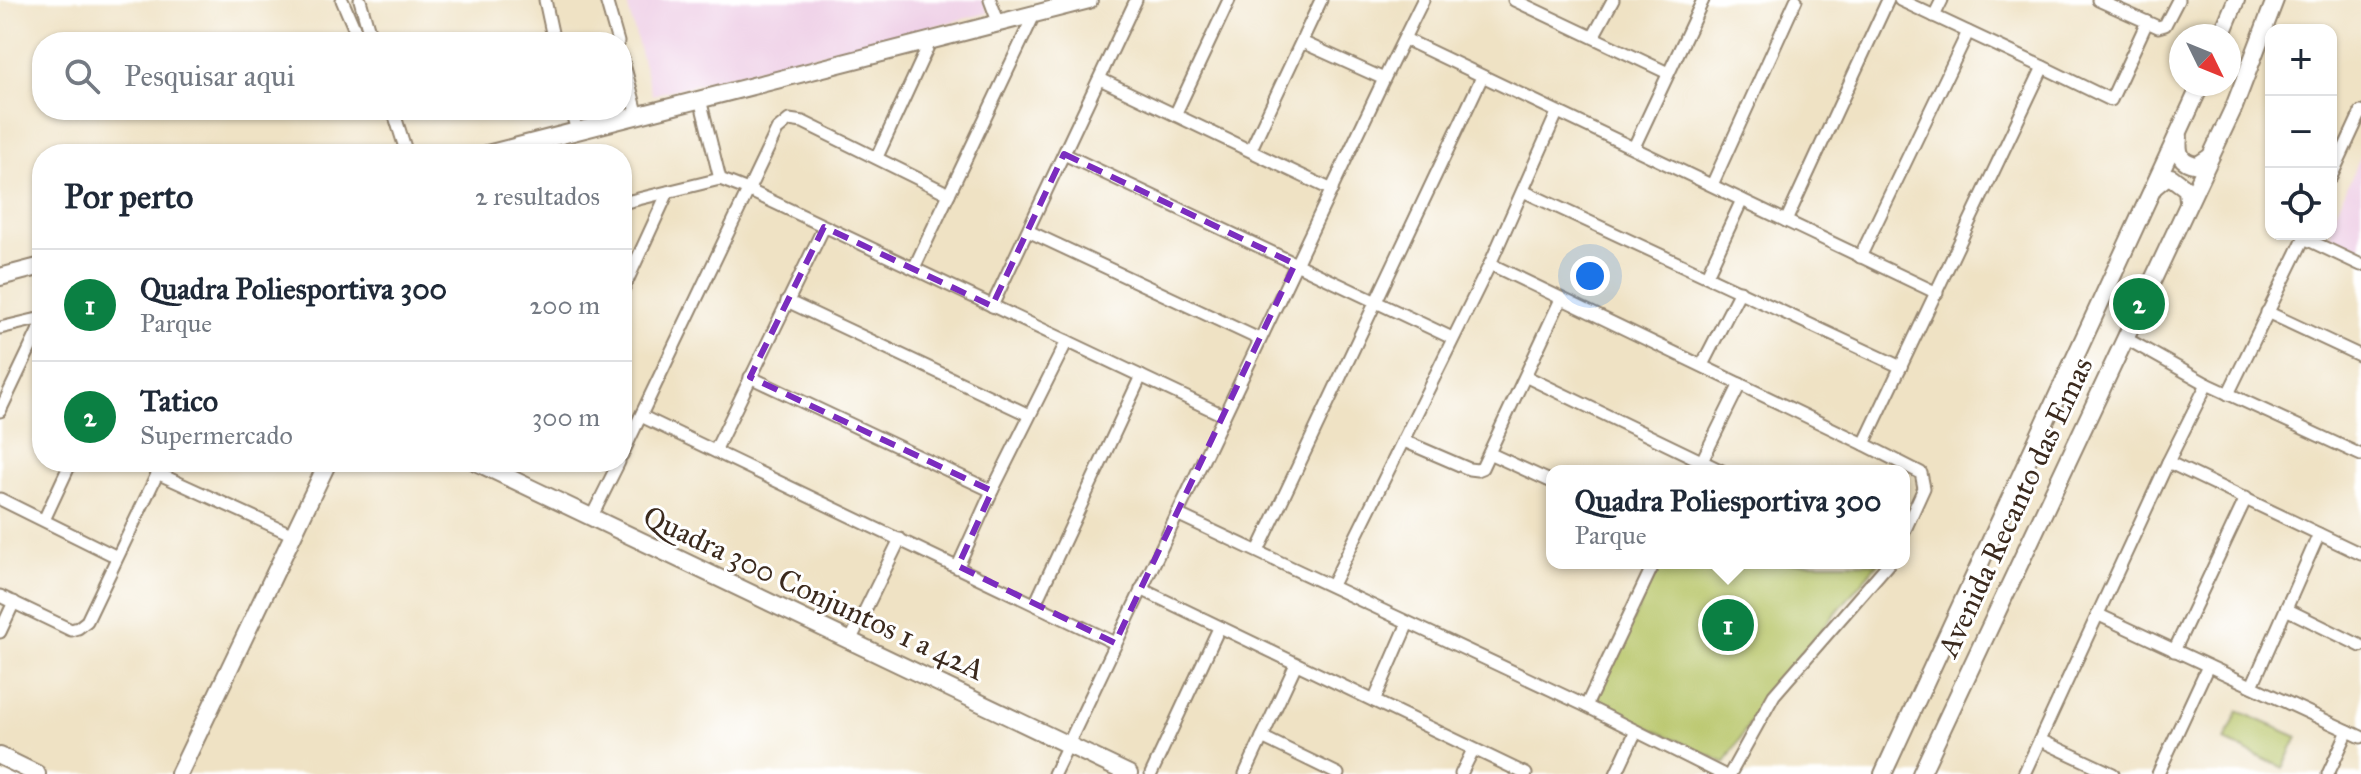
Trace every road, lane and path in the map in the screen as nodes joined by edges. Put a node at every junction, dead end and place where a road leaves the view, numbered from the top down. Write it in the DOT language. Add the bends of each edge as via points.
graph roads {
  1 [pos="342,0"];
  2 [pos="360,0"];
  3 [pos="545,0"];
  4 [pos="606,0"];
  5 [pos="990,0"];
  6 [pos="1089,0"];
  7 [pos="1136,0"];
  8 [pos="1229,0"];
  9 [pos="1321,0"];
  10 [pos="1423,0"];
  11 [pos="1613,0"];
  12 [pos="1703,0"];
  13 [pos="1796,0"];
  14 [pos="1888,0"];
  15 [pos="1900,0"];
  16 [pos="1942,0"];
  17 [pos="2098,0"];
  18 [pos="2178,0"];
  19 [pos="2236,0"];
  20 [pos="2275,0"];
  21 [pos="1518,1"];
  22 [pos="1034,15"];
  23 [pos="1934,16"];
  24 [pos="2147,22"];
  25 [pos="999,24"];
  26 [pos="2226,24"];
  27 [pos="356,32"];
  28 [pos="369,32"];
  29 [pos="552,32"];
  30 [pos="615,32"];
  31 [pos="1968,32"];
  32 [pos="1593,37"];
  33 [pos="1405,39"];
  34 [pos="930,42"];
  35 [pos="1302,42"];
  36 [pos="2043,67"];
  37 [pos="1668,73"];
  38 [pos="1482,77"];
  39 [pos="1100,79"];
  40 [pos="1384,79"];
  41 [pos="632,94"];
  42 [pos="2196,96"];
  43 [pos="700,99"];
  44 [pos="1557,113"];
  45 [pos="1175,115"];
  46 [pos="638,116"];
  47 [pos="632,117"];
  48 [pos="2360,117"];
  49 [pos="396,120"];
  50 [pos="574,120"];
  51 [pos="622,120"];
  52 [pos="577,131"];
  53 [pos="2179,135"];
  54 [pos="404,144"];
  55 [pos="526,144"];
  56 [pos="1634,147"];
  57 [pos="1251,149"];
  58 [pos="1064,154"];
  59 [pos="877,157"];
  60 [pos="2210,157"];
  61 [pos="2335,168"];
  62 [pos="720,179"];
  63 [pos="1712,185"];
  64 [pos="2154,187"];
  65 [pos="748,190"];
  66 [pos="1332,190"];
  67 [pos="1523,191"];
  68 [pos="668,192"];
  69 [pos="949,194"];
  70 [pos="1742,200"];
  71 [pos="632,201"];
  72 [pos="2188,201"];
  73 [pos="1786,221"];
  74 [pos="824,227"];
  75 [pos="1028,231"];
  76 [pos="2303,240"];
  77 [pos="2313,240"];
  78 [pos="1860,257"];
  79 [pos="1295,264"];
  80 [pos="1490,264"];
  81 [pos="2361,265"];
  82 [pos="914,268"];
  83 [pos="32,269"];
  84 [pos="632,270"];
  85 [pos="1707,275"];
  86 [pos="0,277"];
  87 [pos="1740,291"];
  88 [pos="1937,293"];
  89 [pos="1561,299"];
  90 [pos="787,301"];
  91 [pos="1375,302"];
  92 [pos="992,306"];
  93 [pos="2267,312"];
  94 [pos="32,322"];
  95 [pos="0,328"];
  96 [pos="1452,338"];
  97 [pos="2125,338"];
  98 [pos="1259,339"];
  99 [pos="1067,341"];
  100 [pos="32,342"];
  101 [pos="2361,356"];
  102 [pos="1702,365"];
  103 [pos="1901,367"];
  104 [pos="1141,376"];
  105 [pos="750,377"];
  106 [pos="1527,377"];
  107 [pos="1740,384"];
  108 [pos="2207,384"];
  109 [pos="2228,394"];
  110 [pos="0,411"];
  111 [pos="1029,415"];
  112 [pos="1223,415"];
  113 [pos="641,416"];
  114 [pos="632,429"];
  115 [pos="1404,441"];
  116 [pos="1864,444"];
  117 [pos="715,451"];
  118 [pos="1491,454"];
  119 [pos="2361,455"];
  120 [pos="2168,462"];
  121 [pos="1697,465"];
  122 [pos="1700,465"];
  123 [pos="1905,465"];
  124 [pos="1910,467"];
  125 [pos="66,472"];
  126 [pos="158,472"];
  127 [pos="168,472"];
  128 [pos="323,472"];
  129 [pos="497,472"];
  130 [pos="614,472"];
  131 [pos="1546,479"];
  132 [pos="992,491"];
  133 [pos="2246,498"];
  134 [pos="0,499"];
  135 [pos="1177,514"];
  136 [pos="591,518"];
  137 [pos="1910,519"];
  138 [pos="44,520"];
  139 [pos="2319,534"];
  140 [pos="293,535"];
  141 [pos="900,539"];
  142 [pos="1258,551"];
  143 [pos="2361,554"];
  144 [pos="117,557"];
  145 [pos="958,566"];
  146 [pos="1651,569"];
  147 [pos="1884,569"];
  148 [pos="1332,585"];
  149 [pos="1141,589"];
  150 [pos="0,596"];
  151 [pos="14,602"];
  152 [pos="1035,604"];
  153 [pos="2286,609"];
  154 [pos="2099,615"];
  155 [pos="1408,623"];
  156 [pos="1219,628"];
  157 [pos="0,632"];
  158 [pos="850,641"];
  159 [pos="1115,643"];
  160 [pos="2361,646"];
  161 [pos="2174,651"];
  162 [pos="1296,664"];
  163 [pos="2208,666"];
  164 [pos="2252,686"];
  165 [pos="1374,701"];
  166 [pos="1586,706"];
  167 [pos="1636,731"];
  168 [pos="2348,731"];
  169 [pos="1262,737"];
  170 [pos="2361,737"];
  171 [pos="2040,740"];
  172 [pos="1067,745"];
  173 [pos="1473,750"];
  174 [pos="0,756"];
  175 [pos="37,774"];
  176 [pos="179,774"];
  177 [pos="1054,774"];
  178 [pos="1129,774"];
  179 [pos="1151,774"];
  180 [pos="1245,774"];
  181 [pos="1338,774"];
  182 [pos="1461,774"];
  183 [pos="1526,774"];
  184 [pos="1616,774"];
  185 [pos="1722,774"];
  186 [pos="1730,774"];
  187 [pos="1883,774"];
  188 [pos="1921,774"];
  189 [pos="2024,774"];
  190 [pos="2113,774"];
  191 [pos="2158,774"];
  192 [pos="2328,774"];
  1 -- 27 [label="street"];
  2 -- 28 [label="street"];
  3 -- 29 [label="street"];
  4 -- 30 [label="street"];
  5 -- 25 [label="street"];
  6 -- 22 [label="main road"];
  7 -- 39 [label="street"];
  8 -- 45 [label="street"];
  9 -- 35 [label="street"];
  10 -- 33 [label="street"];
  11 -- 32 [label="street"];
  12 -- 37 [label="street"];
  13 -- 63 [label="street"];
  14 -- 73 [label="street"];
  15 -- 23 [label="street"];
  16 -- 23 [label="street"];
  17 -- 24 [label="street"];
  18 -- 24 [label="street" via="2165,25"];
  19 -- 26 [label="main road"];
  20 -- 60 [label="main road, Avenida Recanto das Emas"];
  21 -- 32 [label="street"];
  22 -- 25 [label="main road"];
  22 -- 69 [label="street"];
  23 -- 31 [label="street"];
  24 -- 36 [label="street" via="2111,100"];
  25 -- 34 [label="main road"];
  31 -- 36 [label="street"];
  31 -- 78 [label="street"];
  32 -- 37 [label="street"];
  33 -- 38 [label="street"];
  33 -- 40 [label="street"];
  34 -- 43 [label="main road"];
  34 -- 59 [label="street"];
  35 -- 40 [label="street"];
  35 -- 57 [label="street"];
  36 -- 88 [label="street"];
  37 -- 56 [label="street"];
  38 -- 44 [label="street"];
  38 -- 91 [label="street"];
  39 -- 45 [label="street"];
  39 -- 58 [label="street"];
  40 -- 66 [label="street"];
  41 -- 46 [label="street"];
  42 -- 53 [label="main road, Avenida Recanto das Emas"];
  43 -- 46 [label="main road"];
  43 -- 62 [label="street"];
  44 -- 56 [label="street"];
  44 -- 67 [label="street"];
  45 -- 57 [label="street"];
  46 -- 47 [label="main road"];
  48 -- 61 [label="street"];
  49 -- 54 [label="street"];
  50 -- 52 [label="street"];
  51 -- 52 [label="main road"];
  52 -- 55 [label="main road"];
  53 -- 60 [label="main road" via="2183,159 2198,165"];
  53 -- 64 [label="main road, Avenida Recanto das Emas"];
  56 -- 63 [label="street"];
  57 -- 66 [label="street"];
  58 -- 75 [label="street"];
  58 -- 79 [label="street"];
  59 -- 65 [label="street" via="789,120 777,130"];
  59 -- 69 [label="street"];
  60 -- 72 [label="main road, Avenida Recanto das Emas"];
  62 -- 65 [label="street"];
  62 -- 68 [label="street"];
  63 -- 70 [label="street"];
  64 -- 72 [label="main road" via="2171,177 2187,189"];
  64 -- 187 [label="main road, Avenida Recanto das Emas"];
  65 -- 74 [label="street"];
  65 -- 113 [label="street"];
  66 -- 79 [label="street"];
  67 -- 80 [label="street"];
  67 -- 85 [label="street"];
  68 -- 71 [label="street"];
  68 -- 84 [label="street"];
  69 -- 82 [label="street"];
  70 -- 73 [label="street"];
  70 -- 85 [label="street"];
  72 -- 97 [label="main road, Avenida Recanto das Emas"];
  73 -- 78 [label="street"];
  74 -- 82 [label="street"];
  74 -- 90 [label="street"];
  75 -- 92 [label="street"];
  75 -- 98 [label="street"];
  76 -- 93 [label="street"];
  77 -- 81 [label="street"];
  78 -- 88 [label="street"];
  79 -- 91 [label="street"];
  79 -- 98 [label="street"];
  80 -- 89 [label="street"];
  80 -- 96 [label="street"];
  82 -- 92 [label="street"];
  83 -- 86 [label="main road"];
  85 -- 87 [label="street"];
  87 -- 102 [label="street"];
  87 -- 103 [label="street"];
  88 -- 103 [label="street"];
  89 -- 102 [label="street"];
  89 -- 106 [label="street"];
  90 -- 105 [label="street"];
  90 -- 111 [label="street"];
  91 -- 96 [label="street"];
  91 -- 142 [label="street"];
  92 -- 99 [label="street"];
  93 -- 101 [label="street"];
  93 -- 109 [label="street"];
  94 -- 95 [label="street"];
  96 -- 115 [label="street"];
  97 -- 108 [label="street"];
  97 -- 188 [label="main road, Avenida Recanto das Emas"];
  98 -- 112 [label="street"];
  99 -- 104 [label="street"];
  99 -- 111 [label="street"];
  100 -- 110 [label="street"];
  102 -- 107 [label="street"];
  103 -- 116 [label="street"];
  104 -- 112 [label="street"];
  104 -- 152 [label="street"];
  105 -- 117 [label="street"];
  105 -- 132 [label="street"];
  106 -- 118 [label="street"];
  106 -- 121 [label="street"];
  107 -- 116 [label="street"];
  107 -- 122 [label="street"];
  108 -- 109 [label="street"];
  108 -- 120 [label="street"];
  109 -- 119 [label="street"];
  111 -- 132 [label="street"];
  112 -- 135 [label="street"];
  113 -- 114 [label="street"];
  113 -- 117 [label="street"];
  115 -- 118 [label="street" via="1477,470"];
  115 -- 148 [label="street"];
  116 -- 123 [label="street"];
  117 -- 141 [label="street"];
  118 -- 131 [label="street"];
  120 -- 133 [label="street"];
  120 -- 154 [label="street"];
  124 -- 137 [label="street" via="1921,473 1924,488"];
  125 -- 138 [label="street"];
  126 -- 144 [label="street"];
  127 -- 140 [label="street"];
  128 -- 140 [label="main road"];
  129 -- 136 [label="main road, Quadra 300 Conjuntos 1 a 42A"];
  130 -- 136 [label="street"];
  132 -- 145 [label="street"];
  133 -- 139 [label="street"];
  133 -- 161 [label="street"];
  134 -- 138 [label="street"];
  135 -- 142 [label="street"];
  135 -- 149 [label="street"];
  136 -- 158 [label="main road, Quadra 300 Conjuntos 1 a 42A"];
  138 -- 144 [label="street"];
  139 -- 143 [label="street"];
  139 -- 153 [label="street"];
  140 -- 176 [label="main road"];
  141 -- 145 [label="street"];
  141 -- 158 [label="street"];
  142 -- 148 [label="street"];
  144 -- 151 [label="street" via="87,621 78,628 71,630"];
  145 -- 152 [label="street"];
  146 -- 166 [label="street"];
  147 -- 186 [label="street" via="1774,695"];
  148 -- 155 [label="street"];
  149 -- 156 [label="street"];
  149 -- 159 [label="street"];
  150 -- 151 [label="street"];
  151 -- 157 [label="street"];
  152 -- 159 [label="street"];
  153 -- 160 [label="street"];
  153 -- 164 [label="street"];
  154 -- 161 [label="street"];
  154 -- 171 [label="street"];
  155 -- 165 [label="street"];
  155 -- 166 [label="street"];
  156 -- 162 [label="street"];
  156 -- 179 [label="street"];
  158 -- 172 [label="main road, Quadra 300 Conjuntos 1 a 42A"];
  159 -- 172 [label="street"];
  161 -- 163 [label="street"];
  162 -- 165 [label="street"];
  162 -- 169 [label="street"];
  163 -- 164 [label="street"];
  163 -- 191 [label="street"];
  164 -- 168 [label="street"];
  165 -- 173 [label="street"];
  166 -- 167 [label="street"];
  167 -- 184 [label="street"];
  167 -- 185 [label="street"];
  168 -- 170 [label="street"];
  168 -- 192 [label="street"];
  169 -- 180 [label="street"];
  169 -- 181 [label="street"];
  171 -- 189 [label="street"];
  171 -- 190 [label="street"];
  172 -- 177 [label="street"];
  172 -- 178 [label="main road, Quadra 300 Conjuntos 1 a 42A"];
  173 -- 182 [label="street"];
  173 -- 183 [label="street"];
  174 -- 175 [label="main road"];
}
